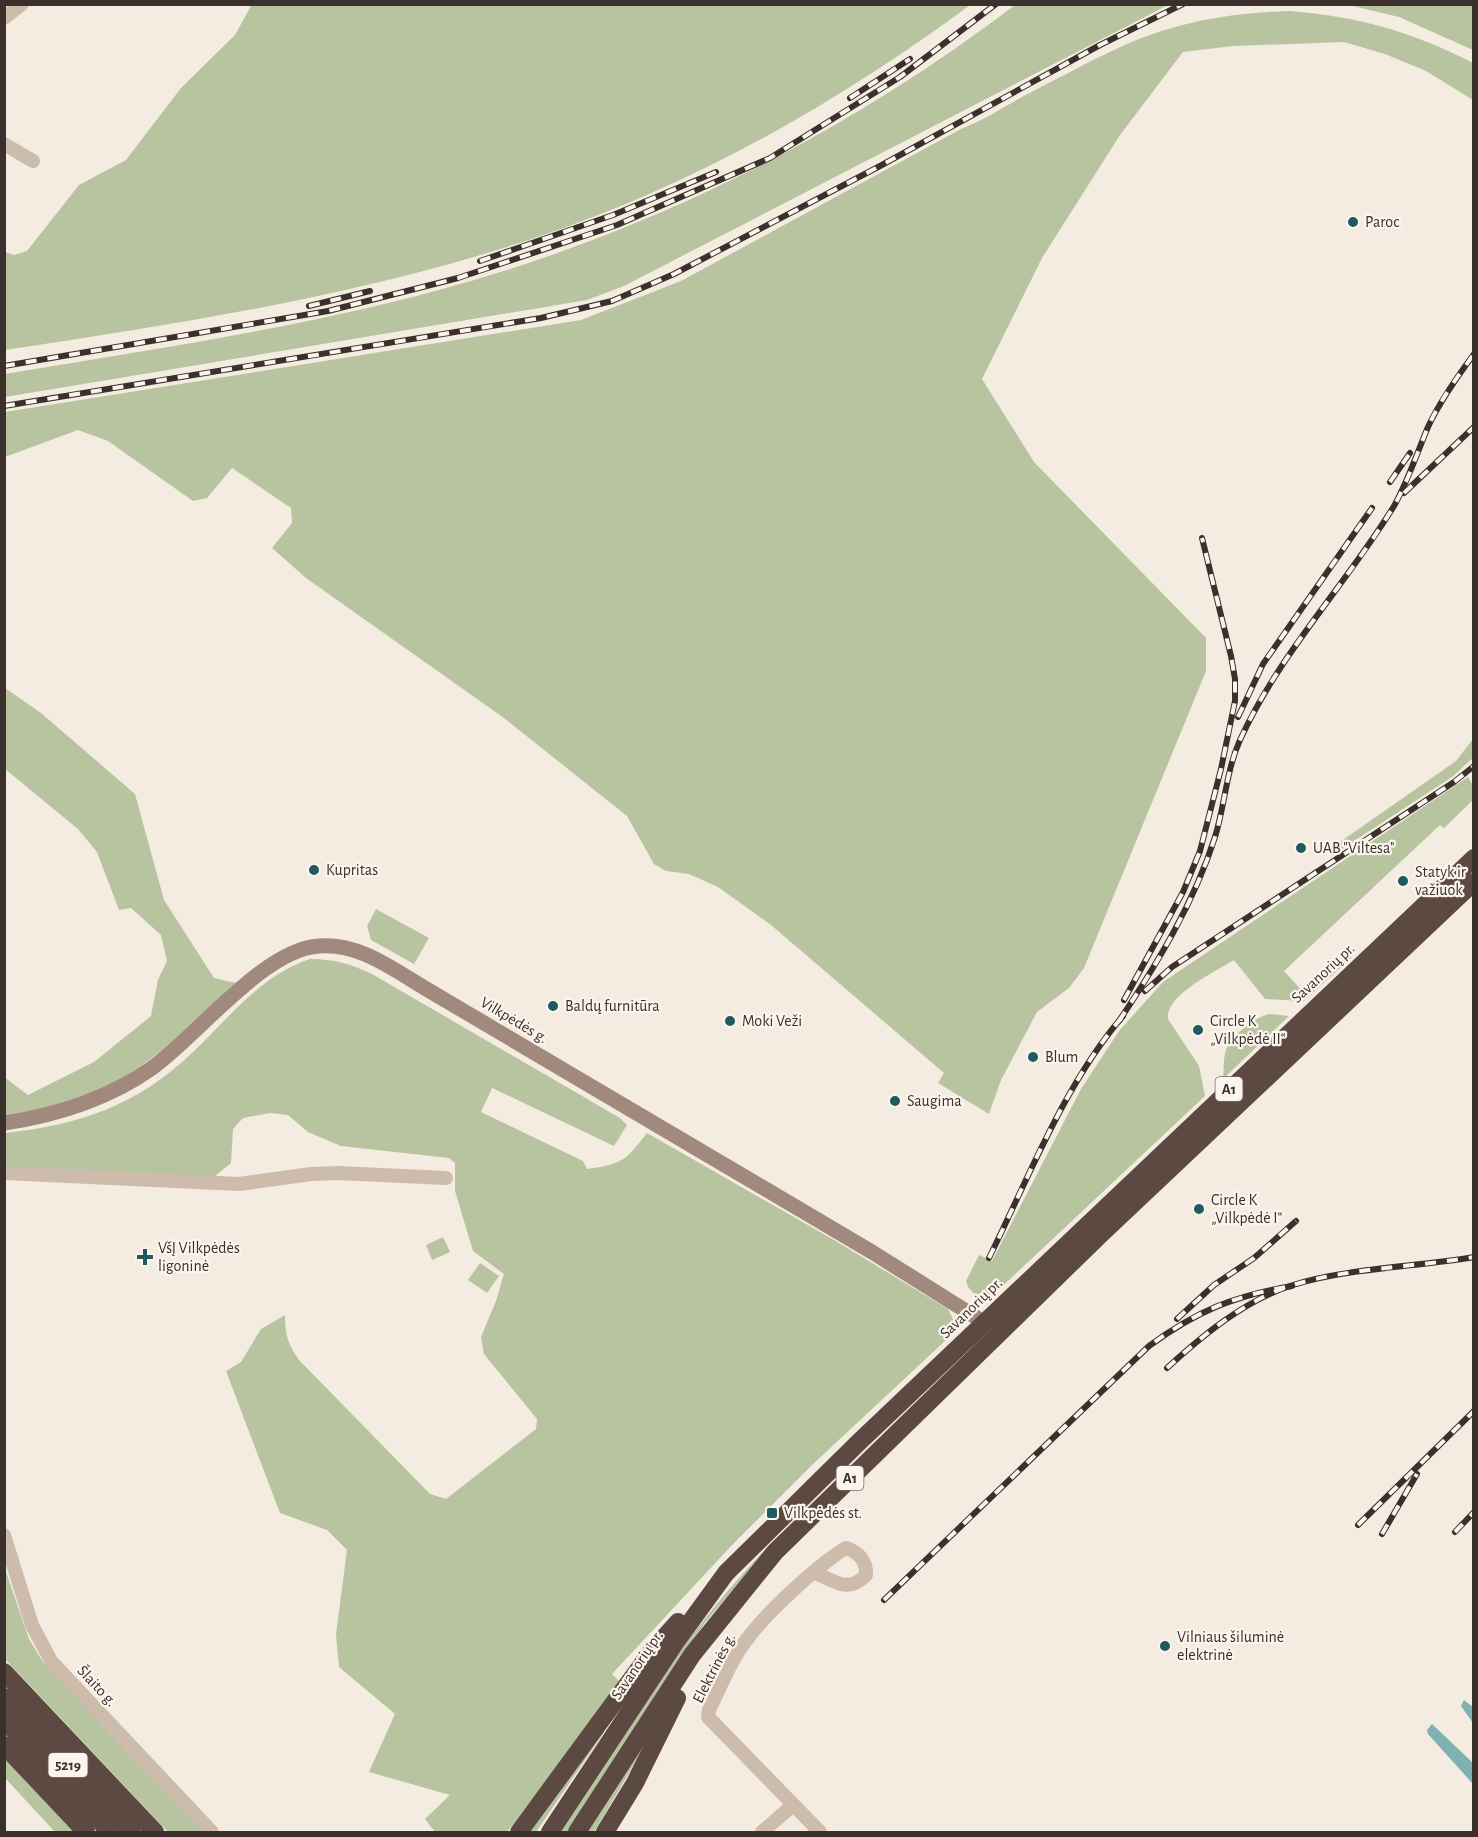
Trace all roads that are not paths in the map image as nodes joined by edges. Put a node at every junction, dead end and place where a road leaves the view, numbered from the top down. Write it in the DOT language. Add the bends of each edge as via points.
graph roads {
  1 [pos="22,4"];
  2 [pos="4,18"];
  3 [pos="4,144"];
  4 [pos="33,161"];
  5 [pos="1473,858"];
  6 [pos="1473,882"];
  7 [pos="4,1123"];
  8 [pos="4,1173"];
  9 [pos="446,1178"];
  10 [pos="985,1322"];
  11 [pos="1000,1334"];
  12 [pos="4,1535"];
  13 [pos="726,1573"];
  14 [pos="815,1573"];
  15 [pos="710,1632"];
  16 [pos="4,1672"];
  17 [pos="4,1697"];
  18 [pos="4,1720"];
  19 [pos="4,1745"];
  20 [pos="792,1806"];
  21 [pos="86,1833"];
  22 [pos="110,1833"];
  23 [pos="132,1833"];
  24 [pos="155,1833"];
  25 [pos="212,1833"];
  26 [pos="519,1833"];
  27 [pos="550,1833"];
  28 [pos="577,1833"];
  29 [pos="605,1833"];
  30 [pos="762,1833"];
  31 [pos="820,1833"];
  1 -- 2 [label="street"];
  3 -- 4 [label="street"];
  5 -- 10 [label="highway, Savanorių pr. / A1"];
  6 -- 11 [label="highway, A1"];
  7 -- 10 [label="main road, Vilkpėdės g." via="57,1113 105,1095 153,1067 278,961 315,946 343,947 380,961"];
  8 -- 9 [label="street" via="239,1184 338,1173"];
  10 -- 11 [label="main road, Vilkpėdės g."];
  10 -- 13 [label="highway, Savanorių pr. / A1"];
  11 -- 15 [label="highway, A1" via="775,1552"];
  12 -- 25 [label="street, Šlaito g." via="32,1625 51,1661"];
  13 -- 26 [label="highway" via="652,1651"];
  13 -- 27 [label="highway, Savanorių pr. / A1"];
  14 -- 20 [label="street, Elektrinės g." via="748,1637 708,1710 708,1717"];
  15 -- 28 [label="highway, A1"];
  15 -- 29 [label="highway" via="635,1783"];
  16 -- 24 [label="highway"];
  17 -- 23 [label="highway, 5219"];
  18 -- 22 [label="highway, 5219"];
  19 -- 21 [label="highway"];
  20 -- 30 [label="street"];
  20 -- 31 [label="street, Elektrinės g."];
}
